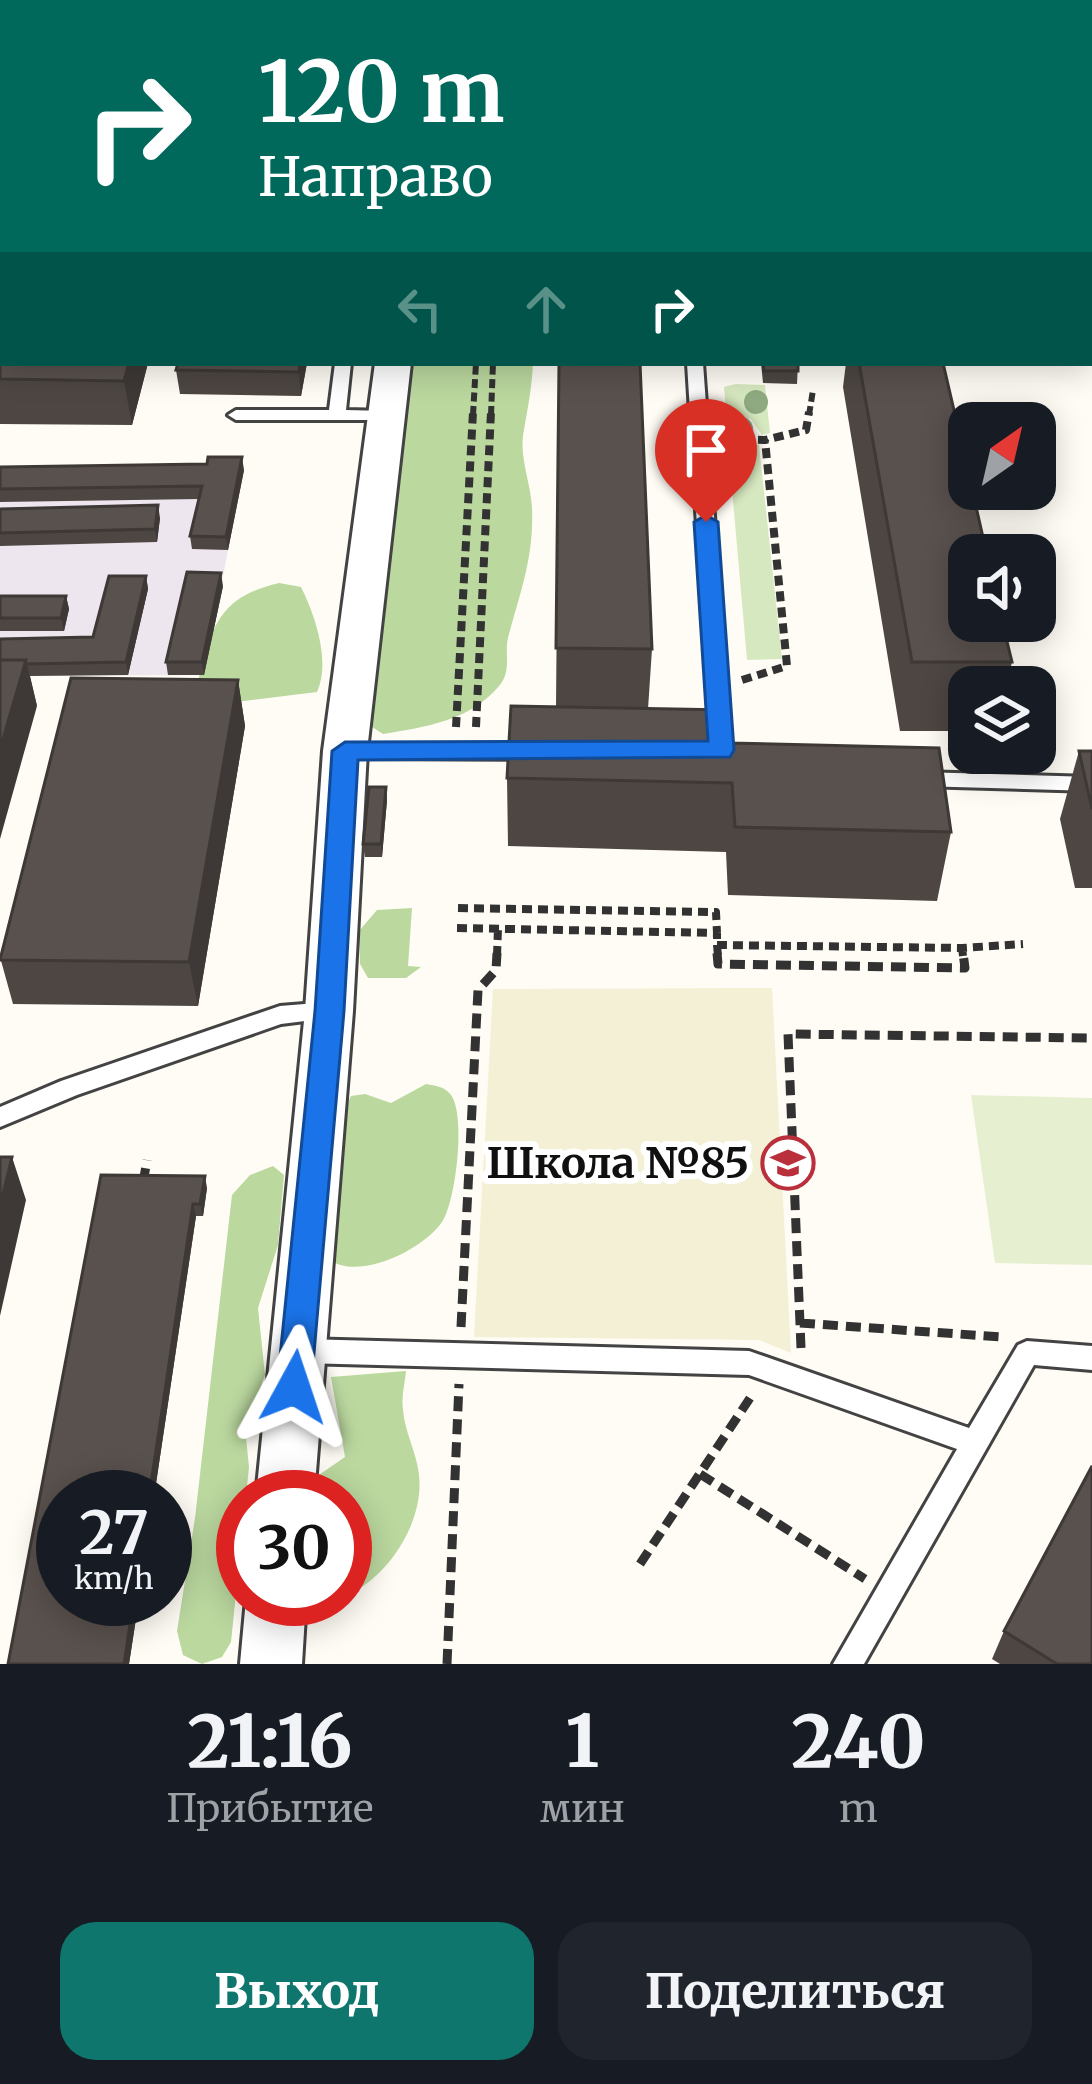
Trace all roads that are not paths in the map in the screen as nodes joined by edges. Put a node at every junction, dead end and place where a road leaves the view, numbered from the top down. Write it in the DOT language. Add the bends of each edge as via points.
graph roads {
  1 [pos="343,366"];
  2 [pos="393,366"];
  3 [pos="695,366"];
  4 [pos="236,415"];
  5 [pos="337,415"];
  6 [pos="386,416"];
  7 [pos="345,751"];
  8 [pos="719,751"];
  9 [pos="565,752"];
  10 [pos="899,777"];
  11 [pos="1092,784"];
  12 [pos="329,1011"];
  13 [pos="0,1117"];
  14 [pos="297,1351"];
  15 [pos="1092,1358"];
  16 [pos="977,1443"];
  17 [pos="286,1470"];
  18 [pos="274,1626"];
  19 [pos="271,1664"];
  20 [pos="848,1664"];
  1 -- 5 [label="lane"];
  2 -- 6 [label="street"];
  3 -- 8 [label="lane"];
  4 -- 5 [label="lane"];
  5 -- 6 [label="lane"];
  6 -- 7 [label="street"];
  7 -- 9 [label="lane"];
  7 -- 12 [label="street"];
  10 -- 11 [label="lane"];
  12 -- 13 [label="lane" via="280,1015"];
  12 -- 14 [label="street"];
  14 -- 16 [label="lane" via="749,1363"];
  14 -- 17 [label="street"];
  15 -- 16 [label="lane" via="1027,1354"];
  16 -- 20 [label="lane"];
  18 -- 19 [label="street"];
}
